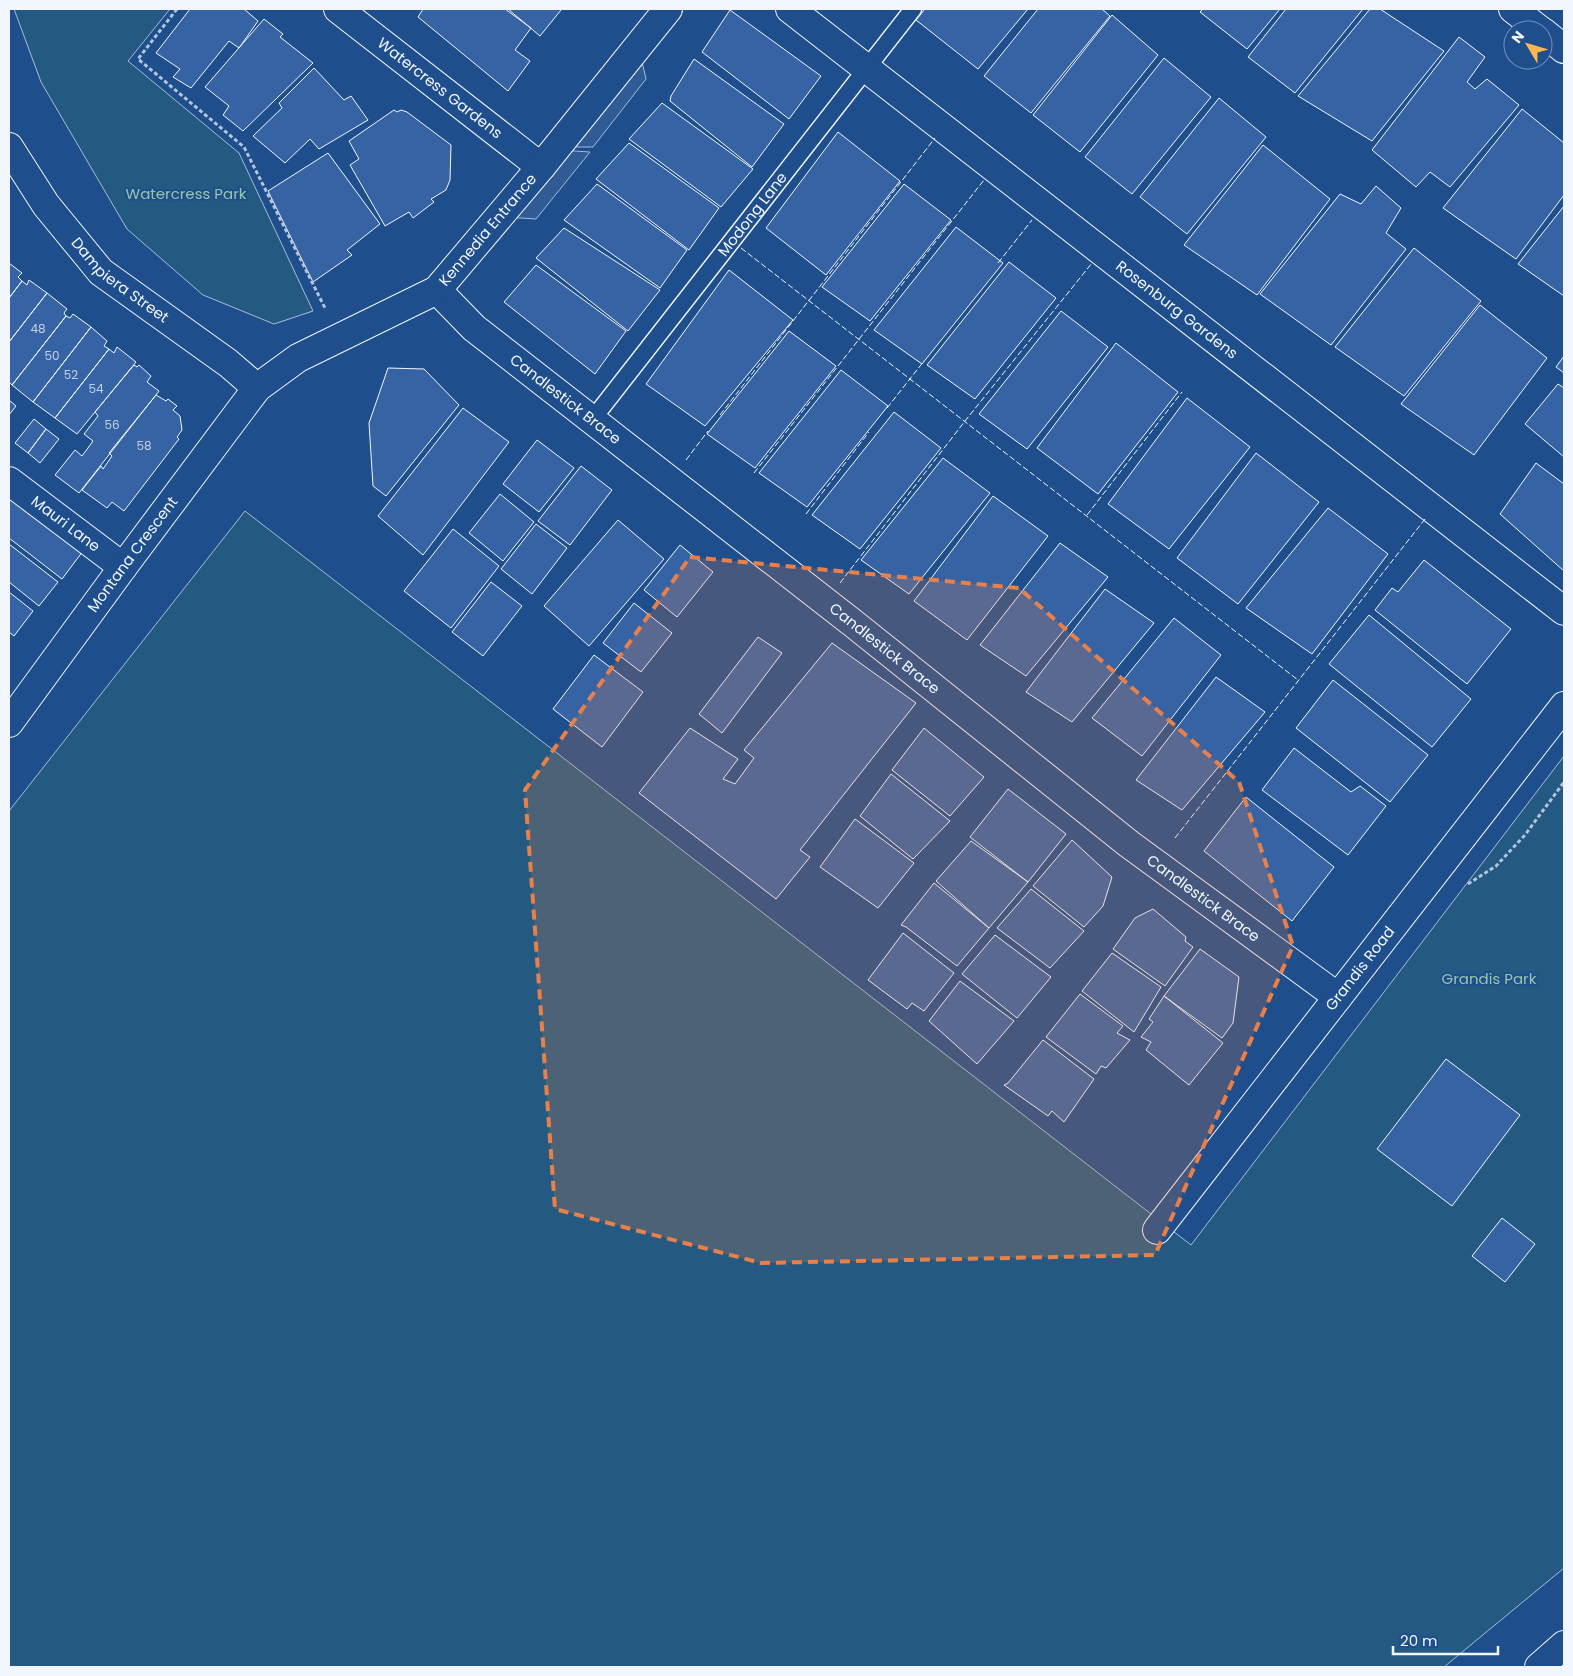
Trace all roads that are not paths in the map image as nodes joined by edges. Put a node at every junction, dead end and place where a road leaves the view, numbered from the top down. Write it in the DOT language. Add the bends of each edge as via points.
graph roads {
  1 [pos="338,9"];
  2 [pos="668,9"];
  3 [pos="790,9"];
  4 [pos="914,9"];
  5 [pos="1513,9"];
  6 [pos="1527,20"];
  7 [pos="1553,40"];
  8 [pos="1564,49"];
  9 [pos="868,68"];
  10 [pos="9,147"];
  11 [pos="541,167"];
  12 [pos="437,290"];
  13 [pos="257,388"];
  14 [pos="592,420"];
  15 [pos="9,481"];
  16 [pos="123,567"];
  17 [pos="1564,612"];
  18 [pos="1564,706"];
  19 [pos="9,723"];
  20 [pos="1338,998"];
  21 [pos="1157,1230"];
  22 [pos="1564,1645"];
  23 [pos="1539,1667"];
  1 -- 11 [label="main road, Watercress Gardens"];
  2 -- 11 [label="main road, Kennedia Entrance"];
  3 -- 9 [label="main road, Rosenburg Gardens"];
  4 -- 9 [label="lane, Modong Lane"];
  5 -- 6 [label="main road"];
  7 -- 8 [label="main road"];
  9 -- 14 [label="lane, Modong Lane"];
  9 -- 17 [label="main road, Rosenburg Gardens"];
  10 -- 13 [label="main road, Dampiera Street" via="46,205 101,272 228,362"];
  11 -- 12 [label="main road, Kennedia Entrance"];
  12 -- 13 [label="main road, Kennedia Entrance" via="298,358"];
  12 -- 14 [label="main road, Candlestick Brace" via="474,328"];
  13 -- 16 [label="main road, Montana Crescent"];
  14 -- 20 [label="main road, Candlestick Brace" via="1129,844"];
  15 -- 16 [label="main road, Mauri Lane"];
  16 -- 19 [label="main road, Montana Crescent"];
  18 -- 20 [label="main road, Grandis Road"];
  20 -- 21 [label="main road, Grandis Road"];
  22 -- 23 [label="main road"];
}
